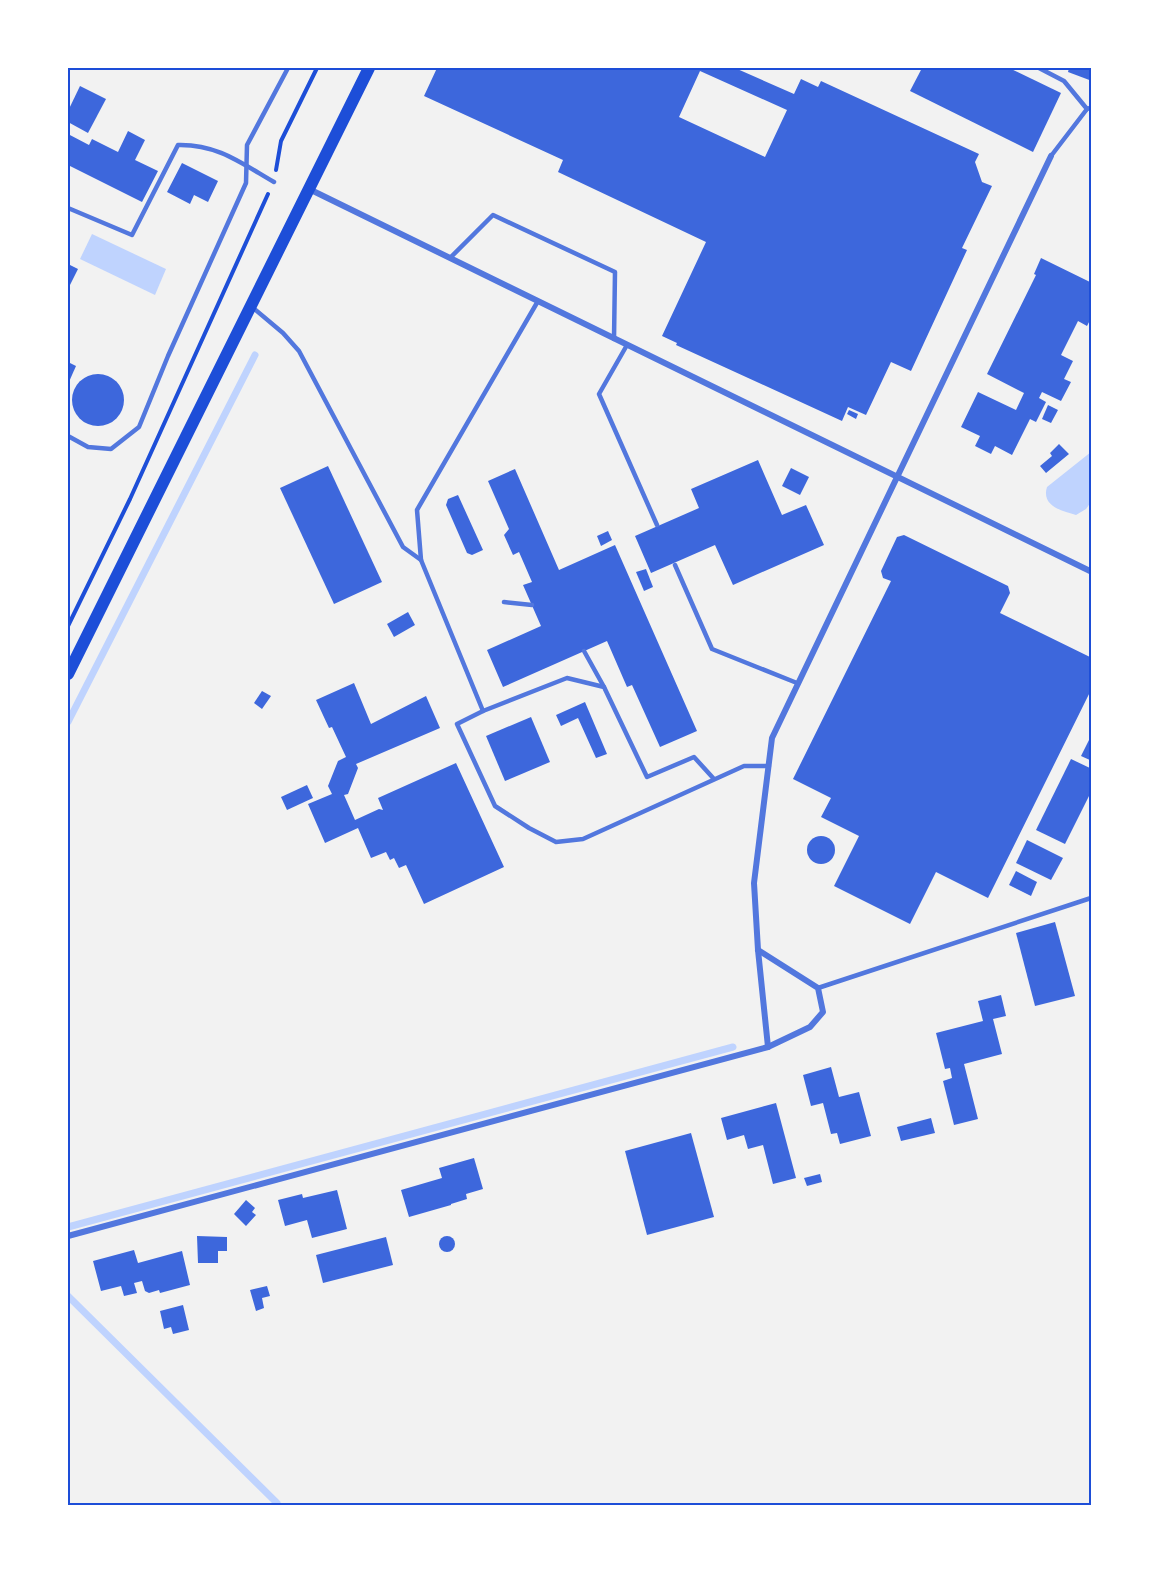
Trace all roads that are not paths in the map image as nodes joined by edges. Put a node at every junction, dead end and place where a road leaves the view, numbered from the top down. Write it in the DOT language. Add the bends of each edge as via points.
graph roads {
  1 [pos="288,68"];
  2 [pos="369,68"];
  3 [pos="1039,68"];
  4 [pos="1089,108"];
  5 [pos="1051,156"];
  6 [pos="248,167"];
  7 [pos="274,182"];
  8 [pos="308,189"];
  9 [pos="68,210"];
  10 [pos="450,258"];
  11 [pos="538,301"];
  12 [pos="250,305"];
  13 [pos="614,339"];
  14 [pos="627,345"];
  15 [pos="68,435"];
  16 [pos="897,477"];
  17 [pos="657,525"];
  18 [pos="421,560"];
  19 [pos="675,565"];
  20 [pos="1092,572"];
  21 [pos="504,602"];
  22 [pos="532,605"];
  23 [pos="584,651"];
  24 [pos="68,674"];
  25 [pos="797,683"];
  26 [pos="604,687"];
  27 [pos="483,711"];
  28 [pos="769,766"];
  29 [pos="714,779"];
  30 [pos="1092,902"];
  31 [pos="758,950"];
  32 [pos="818,988"];
  33 [pos="768,1047"];
  34 [pos="68,1236"];
  1 -- 6 [label="lane" via="247,145"];
  2 -- 8 [label="main road"];
  3 -- 4 [label="lane" via="1064,81"];
  4 -- 5 [label="lane"];
  5 -- 16 [label="street"];
  6 -- 7 [label="lane"];
  6 -- 9 [label="lane" via="227,153 178,145 132,235"];
  6 -- 15 [label="lane" via="246,183 139,427 111,449 88,447"];
  8 -- 10 [label="street"];
  8 -- 12 [label="main road"];
  10 -- 11 [label="street"];
  10 -- 13 [label="lane" via="493,215 615,272"];
  11 -- 13 [label="street"];
  11 -- 18 [label="lane" via="417,510"];
  12 -- 18 [label="lane" via="299,351 403,548"];
  12 -- 24 [label="main road"];
  13 -- 14 [label="street"];
  14 -- 16 [label="street"];
  14 -- 17 [label="lane" via="599,394"];
  16 -- 20 [label="street"];
  16 -- 25 [label="street"];
  18 -- 27 [label="lane"];
  19 -- 25 [label="lane" via="712,649"];
  21 -- 22 [label="lane"];
  23 -- 26 [label="lane"];
  25 -- 28 [label="street" via="772,738"];
  26 -- 27 [label="lane" via="567,678"];
  26 -- 29 [label="lane" via="647,777 694,757"];
  27 -- 29 [label="lane" via="457,724 495,806 556,842 583,839"];
  28 -- 29 [label="lane" via="744,766"];
  28 -- 31 [label="street" via="754,883"];
  30 -- 32 [label="lane" via="1091,898"];
  31 -- 32 [label="street"];
  31 -- 33 [label="street"];
  32 -- 33 [label="street" via="823,1012 810,1027"];
  33 -- 34 [label="street"];
}
